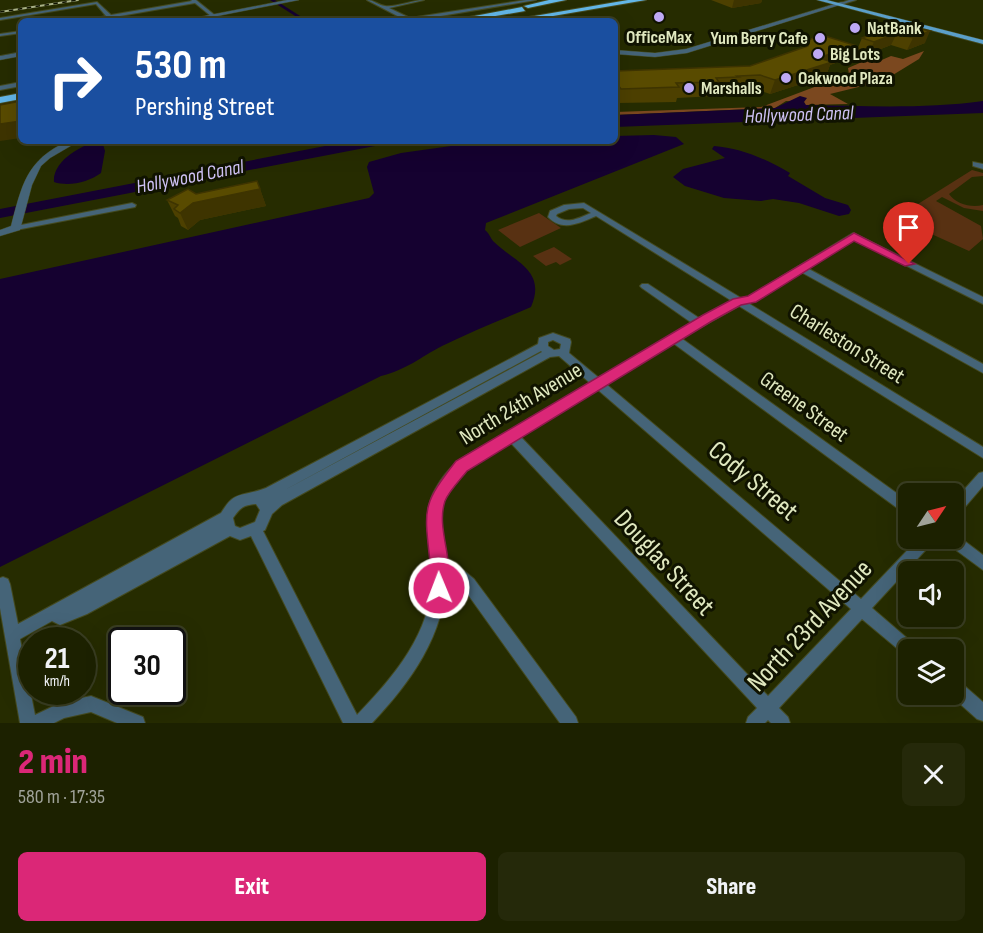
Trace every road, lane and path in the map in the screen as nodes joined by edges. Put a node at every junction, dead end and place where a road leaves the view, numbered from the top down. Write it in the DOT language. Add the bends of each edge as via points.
graph roads {
  1 [pos="296,0"];
  2 [pos="305,0"];
  3 [pos="369,0"];
  4 [pos="422,0"];
  5 [pos="534,0"];
  6 [pos="587,0"];
  7 [pos="602,0"];
  8 [pos="615,0"];
  9 [pos="642,0"];
  10 [pos="854,0"];
  11 [pos="194,1"];
  12 [pos="564,1"];
  13 [pos="818,2"];
  14 [pos="837,2"];
  15 [pos="279,4"];
  16 [pos="384,8"];
  17 [pos="109,16"];
  18 [pos="99,18"];
  19 [pos="216,18"];
  20 [pos="405,18"];
  21 [pos="422,18"];
  22 [pos="470,18"];
  23 [pos="482,18"];
  24 [pos="497,18"];
  25 [pos="511,18"];
  26 [pos="528,18"];
  27 [pos="0,19"];
  28 [pos="788,20"];
  29 [pos="18,32"];
  30 [pos="0,35"];
  31 [pos="982,40"];
  32 [pos="618,52"];
  33 [pos="18,53"];
  34 [pos="0,56"];
  35 [pos="18,87"];
  36 [pos="0,90"];
  37 [pos="18,101"];
  38 [pos="0,104"];
  39 [pos="70,144"];
  40 [pos="132,205"];
  41 [pos="597,213"];
  42 [pos="0,227"];
  43 [pos="16,228"];
  44 [pos="0,233"];
  45 [pos="802,269"];
  46 [pos="645,286"];
  47 [pos="983,301"];
  48 [pos="738,302"];
  49 [pos="699,323"];
  50 [pos="675,339"];
  51 [pos="545,349"];
  52 [pos="562,352"];
  53 [pos="983,369"];
  54 [pos="599,384"];
  55 [pos="511,435"];
  56 [pos="983,453"];
  57 [pos="983,477"];
  58 [pos="257,498"];
  59 [pos="964,499"];
  60 [pos="898,501"];
  61 [pos="267,510"];
  62 [pos="227,523"];
  63 [pos="255,530"];
  64 [pos="918,549"];
  65 [pos="964,549"];
  66 [pos="983,563"];
  67 [pos="440,569"];
  68 [pos="3,584"];
  69 [pos="862,608"];
  70 [pos="12,635"];
  71 [pos="898,640"];
  72 [pos="964,697"];
  73 [pos="768,708"];
  74 [pos="983,713"];
  75 [pos="28,723"];
  76 [pos="37,723"];
  77 [pos="137,723"];
  78 [pos="352,723"];
  79 [pos="360,723"];
  80 [pos="570,723"];
  81 [pos="754,723"];
  82 [pos="782,723"];
  1 -- 15 [label="street"];
  2 -- 15 [label="street"];
  3 -- 16 [label="street"];
  4 -- 16 [label="street"];
  5 -- 21 [label="street"];
  6 -- 23 [label="highway"];
  7 -- 24 [label="highway"];
  8 -- 25 [label="highway"];
  9 -- 26 [label="highway"];
  10 -- 14 [label="street"];
  11 -- 17 [label="street"];
  11 -- 19 [label="street"];
  12 -- 22 [label="highway"];
  13 -- 14 [label="main road"];
  13 -- 28 [label="street"];
  14 -- 28 [label="street"];
  14 -- 31 [label="main road"];
  15 -- 19 [label="street"];
  16 -- 20 [label="street"];
  17 -- 18 [label="street"];
  17 -- 27 [label="street" via="96,3"];
  28 -- 32 [label="street" via="687,51 655,55"];
  29 -- 30 [label="street"];
  33 -- 34 [label="street"];
  35 -- 36 [label="highway"];
  37 -- 38 [label="highway"];
  39 -- 43 [label="street" via="39,162 28,177"];
  40 -- 43 [label="street"];
  41 -- 48 [label="street, Charleston Street"];
  42 -- 43 [label="street"];
  43 -- 44 [label="street"];
  45 -- 47 [label="street, North 24th Avenue" via="854,236"];
  45 -- 48 [label="street, North 24th Avenue" via="751,299"];
  45 -- 53 [label="street"];
  46 -- 49 [label="street"];
  48 -- 49 [label="street, North 24th Avenue"];
  48 -- 56 [label="street, Charleston Street"];
  49 -- 50 [label="street, North 24th Avenue"];
  50 -- 54 [label="street, North 24th Avenue"];
  50 -- 60 [label="street, Greene Street"];
  51 -- 52 [label="street"];
  51 -- 52 [label="street, Cody Street" via="543,340 561,338 567,345"];
  51 -- 58 [label="street"];
  51 -- 61 [label="street"];
  52 -- 54 [label="street, Cody Street"];
  54 -- 55 [label="street, North 24th Avenue"];
  54 -- 69 [label="street, Cody Street"];
  55 -- 67 [label="street, North 24th Avenue" via="461,466 437,498 434,518"];
  55 -- 73 [label="street, Douglas Street"];
  57 -- 59 [label="street"];
  58 -- 61 [label="street"];
  58 -- 62 [label="street" via="235,504"];
  61 -- 63 [label="street" via="264,521"];
  62 -- 63 [label="street" via="240,534"];
  62 -- 70 [label="street" via="82,609 60,618 54,613"];
  63 -- 78 [label="street"];
  64 -- 69 [label="street, North 23rd Avenue"];
  65 -- 66 [label="street"];
  67 -- 79 [label="street, North 24th Avenue" via="430,625 416,656 390,694"];
  67 -- 80 [label="street" via="456,573 469,584"];
  68 -- 70 [label="street"];
  69 -- 71 [label="street, Cody Street"];
  69 -- 73 [label="street, North 23rd Avenue"];
  70 -- 75 [label="street"];
  72 -- 74 [label="street"];
  73 -- 81 [label="street, North 23rd Avenue"];
  73 -- 82 [label="street, Douglas Street"];
  76 -- 77 [label="street" via="62,710 91,704"];
}
